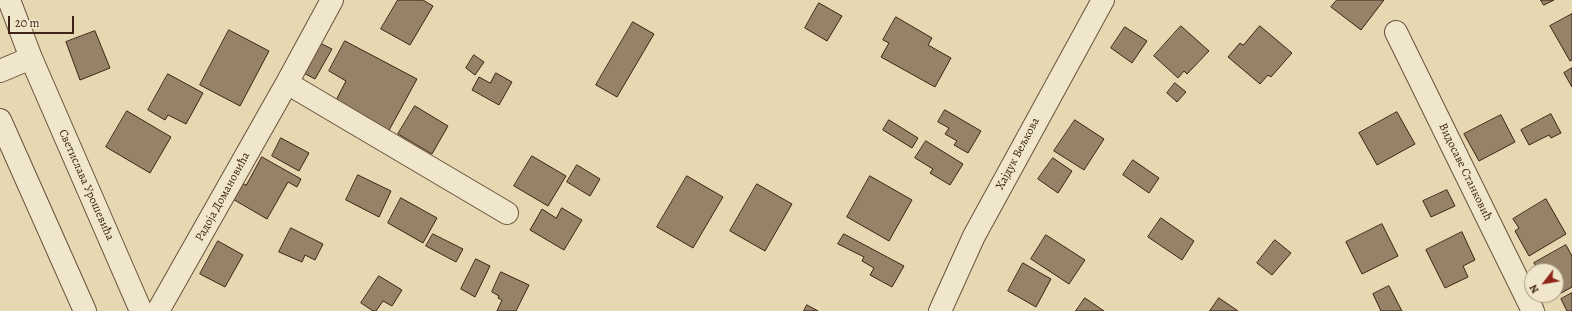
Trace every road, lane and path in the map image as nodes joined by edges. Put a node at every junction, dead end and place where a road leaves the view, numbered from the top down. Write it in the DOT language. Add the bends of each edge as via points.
graph roads {
  1 [pos="9,0"];
  2 [pos="332,0"];
  3 [pos="1103,0"];
  4 [pos="1396,32"];
  5 [pos="31,58"];
  6 [pos="0,71"];
  7 [pos="287,84"];
  8 [pos="0,120"];
  9 [pos="507,213"];
  10 [pos="84,311"];
  11 [pos="141,311"];
  12 [pos="158,311"];
  13 [pos="940,311"];
  14 [pos="1533,311"];
  1 -- 5 [label="street, Светислава Урошевића"];
  2 -- 7 [label="street, Радоја Домановића"];
  3 -- 13 [label="street, Хајдук Вељкова" via="974,236"];
  4 -- 14 [label="street, Видосаве Станковић"];
  5 -- 6 [label="street"];
  5 -- 11 [label="street, Светислава Урошевића"];
  7 -- 9 [label="street"];
  7 -- 12 [label="street, Радоја Домановића"];
  8 -- 10 [label="street"];
}
